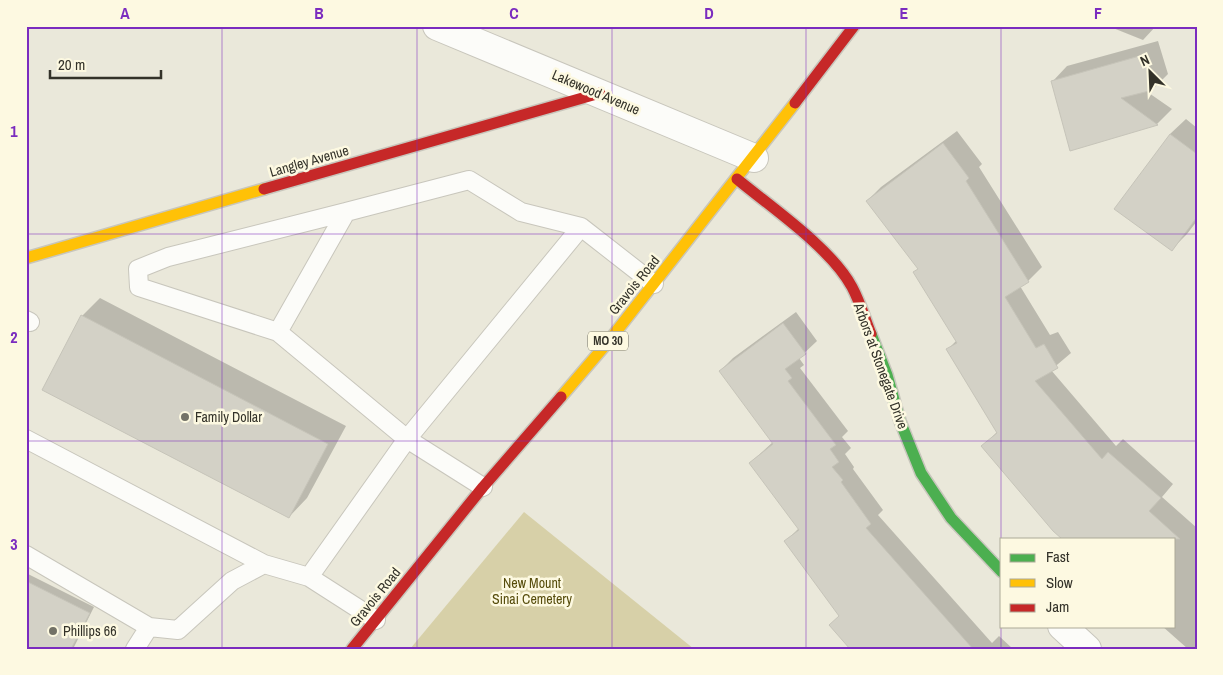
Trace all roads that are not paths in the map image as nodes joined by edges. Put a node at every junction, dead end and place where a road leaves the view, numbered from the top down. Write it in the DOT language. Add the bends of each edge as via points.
graph roads {
  1 [pos="437,26"];
  2 [pos="854,26"];
  3 [pos="600,93"];
  4 [pos="754,158"];
  5 [pos="737,179"];
  6 [pos="346,212"];
  7 [pos="581,227"];
  8 [pos="26,258"];
  9 [pos="654,284"];
  10 [pos="278,332"];
  11 [pos="26,439"];
  12 [pos="407,439"];
  13 [pos="483,487"];
  14 [pos="26,555"];
  15 [pos="264,564"];
  16 [pos="1000,570"];
  17 [pos="309,577"];
  18 [pos="376,620"];
  19 [pos="149,627"];
  20 [pos="1064,628"];
  21 [pos="135,649"];
  22 [pos="352,649"];
  23 [pos="1087,649"];
  1 -- 3 [label="street, Lakewood Avenue"];
  2 -- 4 [label="street, Gravois Road / MO 30"];
  3 -- 4 [label="street, Lakewood Avenue"];
  3 -- 8 [label="street, Langley Avenue"];
  4 -- 5 [label="street, Gravois Road / MO 30"];
  5 -- 9 [label="street, Gravois Road / MO 30"];
  5 -- 16 [label="street, Arbors at Stonegate Drive" via="810,239 852,287 921,473 951,518"];
  6 -- 7 [label="lane" via="469,180 520,212"];
  6 -- 10 [label="lane"];
  6 -- 10 [label="lane" via="168,257 138,269 139,287"];
  7 -- 9 [label="lane"];
  7 -- 12 [label="lane"];
  9 -- 13 [label="street, Gravois Road / MO 30"];
  10 -- 12 [label="lane"];
  11 -- 15 [label="lane"];
  12 -- 13 [label="lane"];
  12 -- 17 [label="lane"];
  13 -- 18 [label="street, Gravois Road / MO 30"];
  14 -- 19 [label="lane"];
  15 -- 17 [label="lane"];
  15 -- 19 [label="lane" via="232,581 178,630"];
  17 -- 18 [label="lane"];
  18 -- 22 [label="street, Gravois Road / MO 30"];
  19 -- 21 [label="lane"];
  20 -- 23 [label="street"];
}
